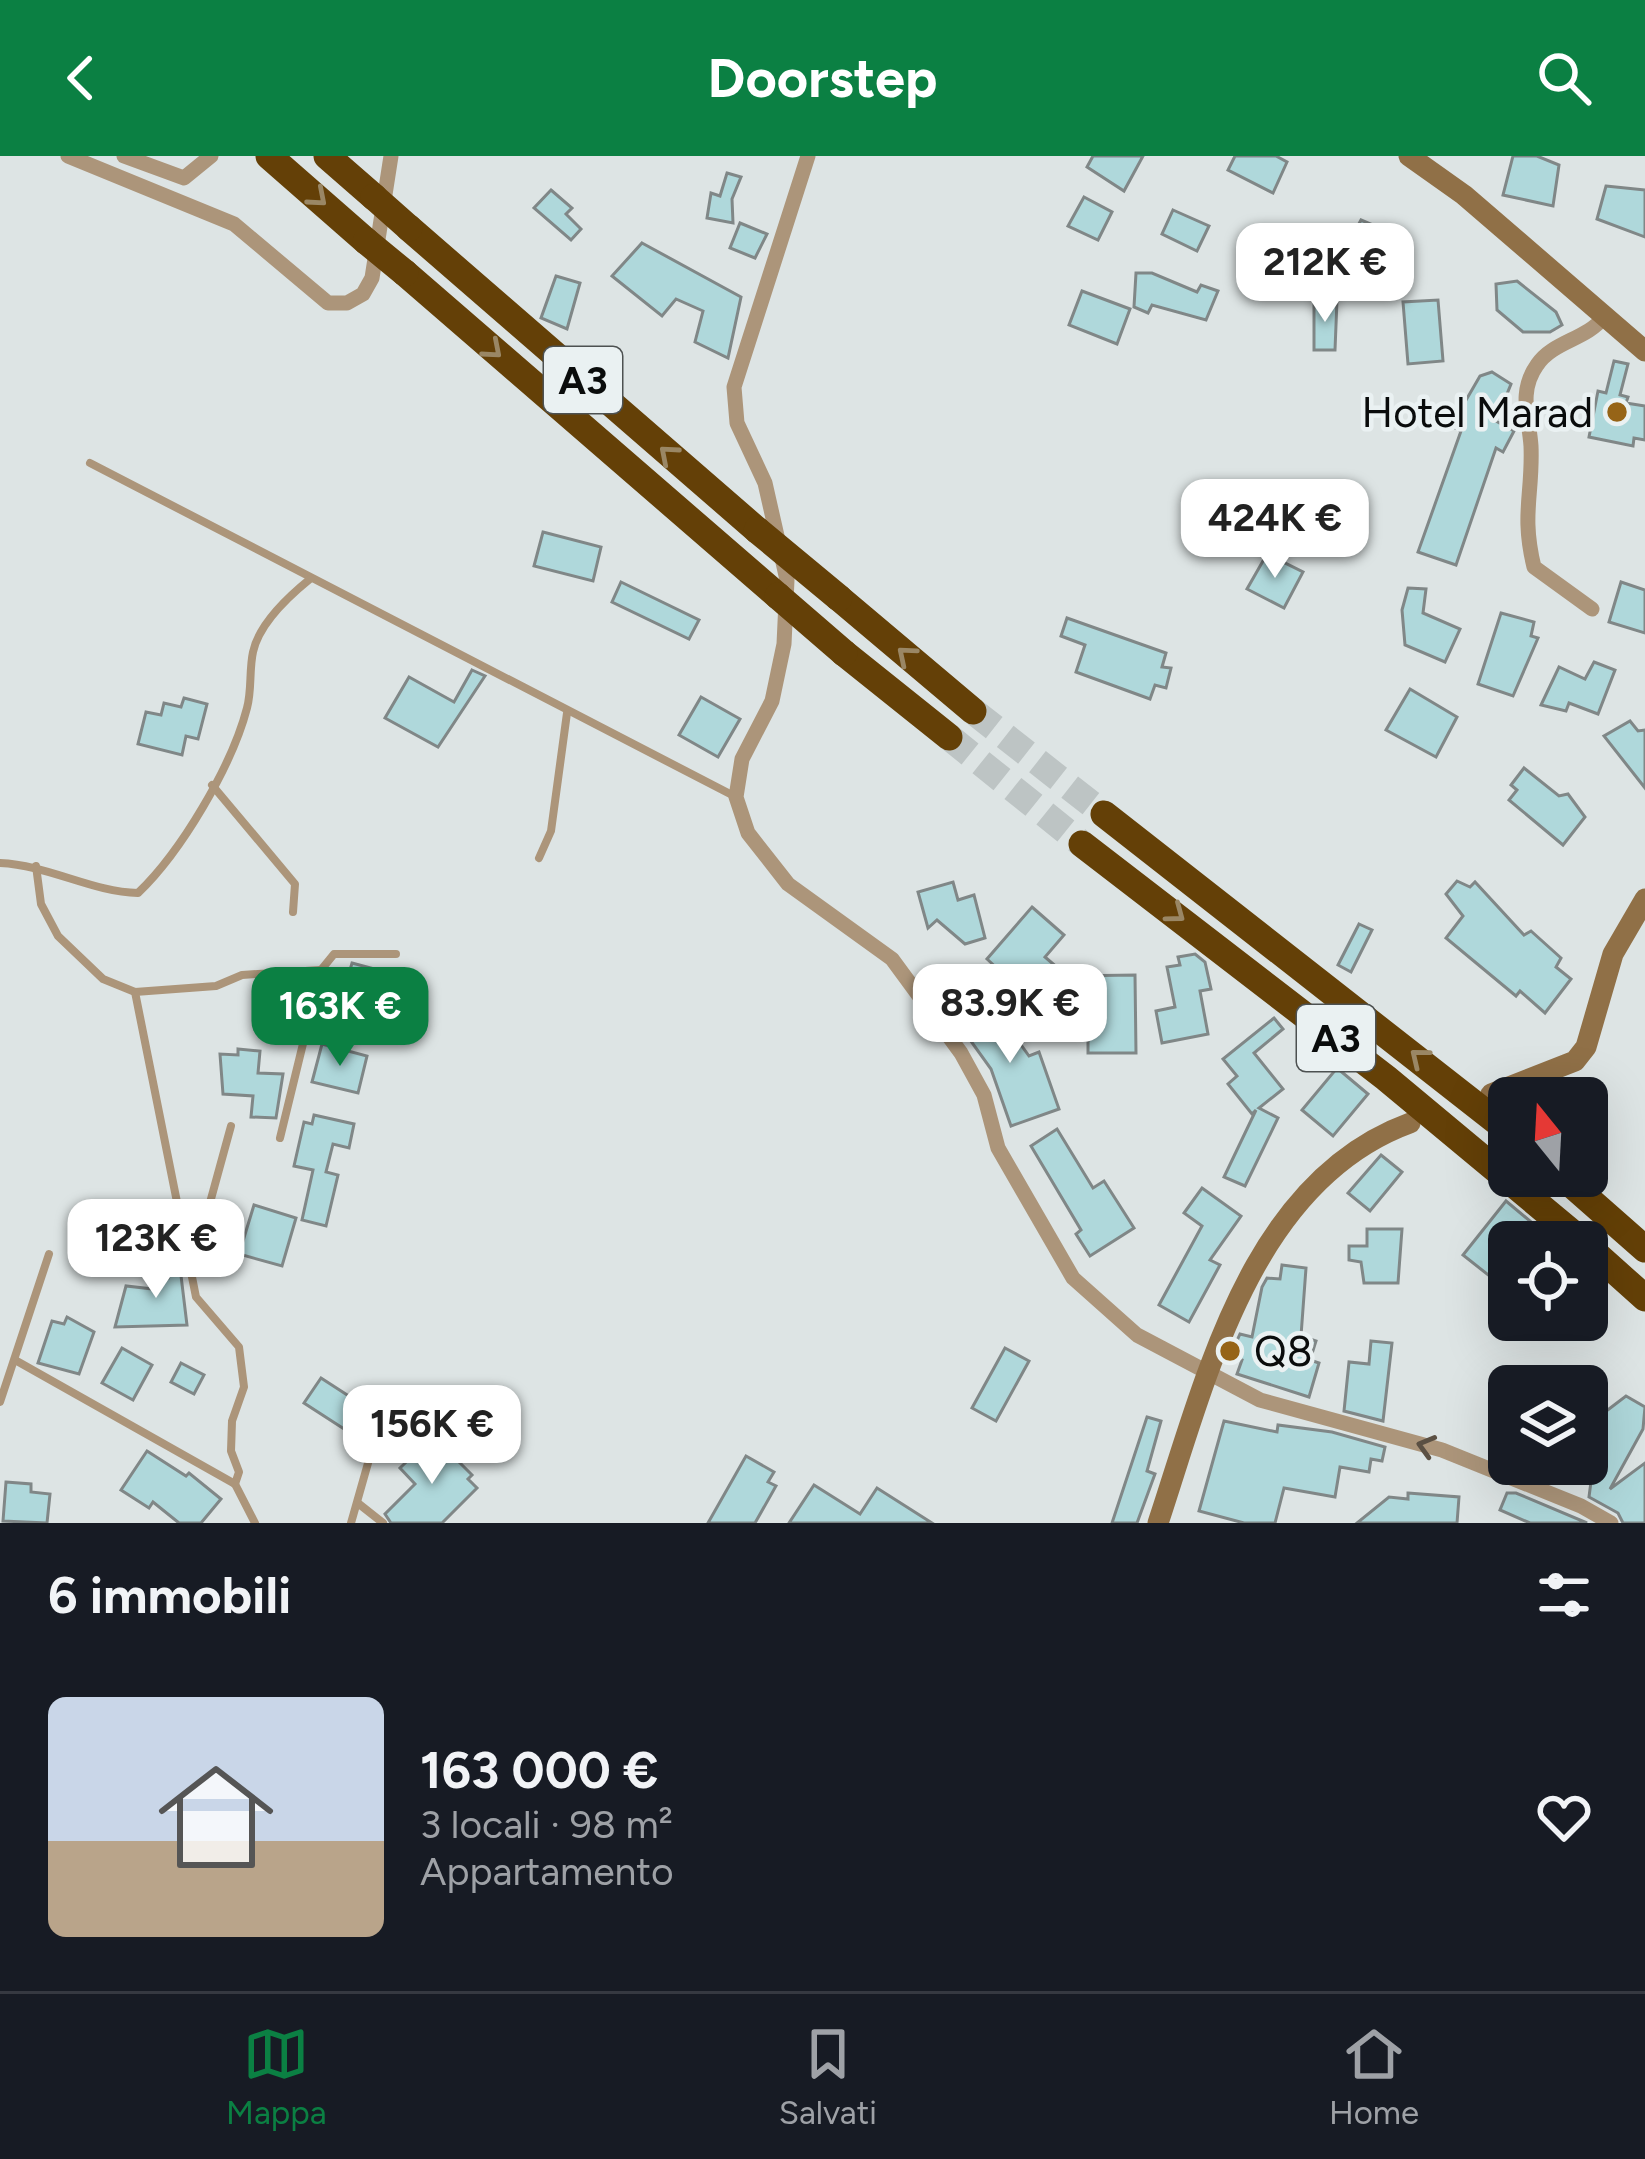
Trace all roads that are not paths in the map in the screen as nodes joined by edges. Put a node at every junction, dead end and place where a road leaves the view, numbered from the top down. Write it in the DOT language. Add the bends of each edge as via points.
graph roads {
  1 [pos="68,156"];
  2 [pos="124,156"];
  3 [pos="212,156"];
  4 [pos="269,156"];
  5 [pos="327,156"];
  6 [pos="391,156"];
  7 [pos="808,156"];
  8 [pos="1409,156"];
  9 [pos="1604,317"];
  10 [pos="1645,351"];
  11 [pos="90,463"];
  12 [pos="310,579"];
  13 [pos="1592,609"];
  14 [pos="973,711"];
  15 [pos="567,712"];
  16 [pos="950,737"];
  17 [pos="212,785"];
  18 [pos="736,797"];
  19 [pos="1104,814"];
  20 [pos="1082,844"];
  21 [pos="539,858"];
  22 [pos="0,863"];
  23 [pos="36,866"];
  24 [pos="1645,899"];
  25 [pos="293,913"];
  26 [pos="396,954"];
  27 [pos="322,970"];
  28 [pos="135,992"];
  29 [pos="1535,1077"];
  30 [pos="1488,1115"];
  31 [pos="1410,1124"];
  32 [pos="231,1126"];
  33 [pos="280,1138"];
  34 [pos="1586,1197"];
  35 [pos="1557,1221"];
  36 [pos="1645,1249"];
  37 [pos="188,1252"];
  38 [pos="49,1254"];
  39 [pos="1608,1265"];
  40 [pos="1645,1298"];
  41 [pos="15,1360"];
  42 [pos="1208,1373"];
  43 [pos="0,1402"];
  44 [pos="374,1442"];
  45 [pos="235,1484"];
  46 [pos="359,1504"];
  47 [pos="255,1523"];
  48 [pos="351,1523"];
  49 [pos="383,1523"];
  50 [pos="1158,1523"];
  51 [pos="1611,1523"];
  1 -- 6 [label="street" via="234,224 319,298 338,304 363,294 372,278"];
  2 -- 3 [label="street" via="184,178"];
  4 -- 16 [label="highway, A3, one-way, bridge"];
  14 -- 5 [label="highway, A3, one-way, bridge"];
  7 -- 18 [label="street" via="734,387 737,423 766,483 787,580 772,701 742,759"];
  8 -- 9 [label="street"];
  9 -- 10 [label="street"];
  9 -- 13 [label="street" via="1548,352 1525,394 1531,447 1524,505 1534,567"];
  11 -- 12 [label="lane"];
  12 -- 15 [label="lane"];
  12 -- 17 [label="lane" via="285,599 254,647 248,709"];
  15 -- 18 [label="lane"];
  15 -- 21 [label="lane" via="551,831"];
  17 -- 23 [label="lane" via="167,866 138,893"];
  17 -- 25 [label="lane" via="295,884"];
  18 -- 42 [label="street" via="748,833 788,884 892,959 961,1053 984,1095 998,1148 1072,1278 1136,1335"];
  30 -- 19 [label="highway, A3, one-way"];
  20 -- 35 [label="highway, A3, one-way"];
  22 -- 23 [label="lane"];
  23 -- 28 [label="lane" via="40,904 58,936 103,979"];
  24 -- 29 [label="street" via="1613,954 1586,1047 1576,1061"];
  26 -- 27 [label="lane" via="334,954"];
  27 -- 28 [label="lane"];
  27 -- 33 [label="lane"];
  28 -- 37 [label="lane"];
  31 -- 42 [label="street" via="1362,1142 1268,1243"];
  32 -- 37 [label="lane" via="200,1239"];
  34 -- 36 [label="highway"];
  37 -- 45 [label="lane" via="196,1297 238,1347 244,1387 232,1421"];
  38 -- 41 [label="lane"];
  39 -- 40 [label="highway, A3"];
  41 -- 43 [label="lane"];
  41 -- 45 [label="lane"];
  42 -- 50 [label="street"];
  51 -- 42 [label="street, one-way" via="1442,1450 1260,1400"];
  44 -- 46 [label="lane"];
  45 -- 47 [label="lane"];
  46 -- 48 [label="lane"];
  46 -- 49 [label="lane"];
}
